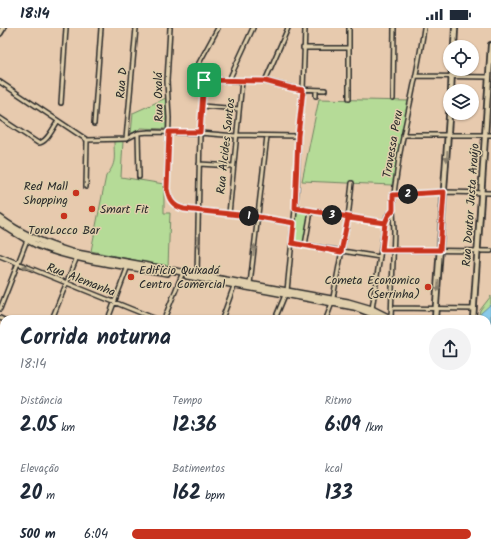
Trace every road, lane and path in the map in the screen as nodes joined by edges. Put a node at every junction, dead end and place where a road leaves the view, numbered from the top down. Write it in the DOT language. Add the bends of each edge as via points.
graph roads {
  1 [pos="3,28"];
  2 [pos="66,28"];
  3 [pos="101,28"];
  4 [pos="136,28"];
  5 [pos="170,28"];
  6 [pos="218,28"];
  7 [pos="253,28"];
  8 [pos="288,28"];
  9 [pos="304,28"];
  10 [pos="349,28"];
  11 [pos="394,28"];
  12 [pos="424,28"];
  13 [pos="455,28"];
  14 [pos="0,33"];
  15 [pos="454,40"];
  16 [pos="491,45"];
  17 [pos="304,48"];
  18 [pos="349,48"];
  19 [pos="192,76"];
  20 [pos="416,76"];
  21 [pos="452,77"];
  22 [pos="490,77"];
  23 [pos="229,80"];
  24 [pos="242,81"];
  25 [pos="265,81"];
  26 [pos="0,82"];
  27 [pos="452,84"];
  28 [pos="303,90"];
  29 [pos="316,90"];
  30 [pos="325,90"];
  31 [pos="316,96"];
  32 [pos="349,98"];
  33 [pos="394,99"];
  34 [pos="61,103"];
  35 [pos="202,106"];
  36 [pos="239,109"];
  37 [pos="0,118"];
  38 [pos="58,120"];
  39 [pos="449,120"];
  40 [pos="94,124"];
  41 [pos="169,132"];
  42 [pos="200,132"];
  43 [pos="138,133"];
  44 [pos="236,135"];
  45 [pos="403,135"];
  46 [pos="448,135"];
  47 [pos="485,135"];
  48 [pos="491,135"];
  49 [pos="267,136"];
  50 [pos="298,136"];
  51 [pos="126,139"];
  52 [pos="87,140"];
  53 [pos="200,164"];
  54 [pos="233,166"];
  55 [pos="139,177"];
  56 [pos="352,183"];
  57 [pos="86,187"];
  58 [pos="444,192"];
  59 [pos="481,193"];
  60 [pos="491,193"];
  61 [pos="393,195"];
  62 [pos="295,208"];
  63 [pos="198,210"];
  64 [pos="393,210"];
  65 [pos="311,211"];
  66 [pos="229,214"];
  67 [pos="258,217"];
  68 [pos="0,218"];
  69 [pos="348,218"];
  70 [pos="0,222"];
  71 [pos="294,223"];
  72 [pos="385,223"];
  73 [pos="28,238"];
  74 [pos="292,243"];
  75 [pos="305,245"];
  76 [pos="382,250"];
  77 [pos="393,250"];
  78 [pos="440,250"];
  79 [pos="478,251"];
  80 [pos="491,251"];
  81 [pos="341,252"];
  82 [pos="0,256"];
  83 [pos="77,257"];
  84 [pos="380,257"];
  85 [pos="17,264"];
  86 [pos="128,264"];
  87 [pos="182,274"];
  88 [pos="197,276"];
  89 [pos="66,284"];
  90 [pos="250,284"];
  91 [pos="234,286"];
  92 [pos="286,293"];
  93 [pos="333,301"];
  94 [pos="114,302"];
  95 [pos="392,308"];
  96 [pos="0,309"];
  97 [pos="372,309"];
  98 [pos="436,309"];
  99 [pos="474,309"];
  100 [pos="54,315"];
  101 [pos="109,315"];
  102 [pos="146,315"];
  103 [pos="166,315"];
  104 [pos="223,315"];
  105 [pos="277,315"];
  106 [pos="328,315"];
  107 [pos="374,315"];
  108 [pos="384,315"];
  109 [pos="392,315"];
  110 [pos="435,315"];
  111 [pos="473,315"];
  1 -- 14 [label="street"];
  2 -- 34 [label="street"];
  3 -- 40 [label="street"];
  4 -- 51 [label="street, Rua D"];
  5 -- 41 [label="street, Rua Oxalá" via="167,81"];
  6 -- 19 [label="street"];
  7 -- 23 [label="street"];
  8 -- 25 [label="street"];
  9 -- 17 [label="street"];
  10 -- 18 [label="street"];
  11 -- 33 [label="street"];
  12 -- 20 [label="street, Travessa Peru"];
  13 -- 15 [label="street"];
  16 -- 22 [label="street, Rua Doutor Justa Araújo"];
  17 -- 18 [label="street"];
  17 -- 28 [label="street"];
  18 -- 32 [label="street"];
  20 -- 21 [label="street"];
  20 -- 45 [label="street, Travessa Peru"];
  21 -- 22 [label="street"];
  21 -- 27 [label="street"];
  22 -- 47 [label="street, Rua Doutor Justa Araújo"];
  23 -- 24 [label="street"];
  23 -- 35 [label="street" via="204,80"];
  24 -- 25 [label="street"];
  24 -- 36 [label="street, Rua Alcides Santos"];
  25 -- 28 [label="street"];
  26 -- 38 [label="street"];
  28 -- 29 [label="street"];
  28 -- 50 [label="street"];
  29 -- 30 [label="street"];
  29 -- 31 [label="street"];
  35 -- 36 [label="street"];
  35 -- 42 [label="street"];
  36 -- 44 [label="street, Rua Alcides Santos"];
  37 -- 38 [label="street" via="38,143 45,141"];
  38 -- 52 [label="street"];
  39 -- 46 [label="street"];
  41 -- 42 [label="street"];
  41 -- 43 [label="street"];
  41 -- 63 [label="street, Rua Oxalá" via="169,197 174,205"];
  42 -- 44 [label="street"];
  42 -- 53 [label="street"];
  43 -- 51 [label="street"];
  43 -- 55 [label="street"];
  44 -- 49 [label="street"];
  44 -- 54 [label="street, Rua Alcides Santos"];
  45 -- 46 [label="street"];
  45 -- 61 [label="street, Travessa Peru"];
  46 -- 47 [label="street"];
  46 -- 58 [label="street, one-way"];
  47 -- 48 [label="street"];
  47 -- 59 [label="street, Rua Doutor Justa Araújo"];
  49 -- 50 [label="street"];
  49 -- 67 [label="street"];
  50 -- 62 [label="street"];
  51 -- 52 [label="street"];
  52 -- 57 [label="street"];
  53 -- 54 [label="street"];
  53 -- 63 [label="street"];
  54 -- 66 [label="street, Rua Alcides Santos"];
  56 -- 69 [label="street"];
  58 -- 59 [label="street"];
  58 -- 61 [label="street"];
  58 -- 78 [label="street"];
  59 -- 60 [label="street"];
  59 -- 79 [label="street, Rua Doutor Justa Araújo"];
  61 -- 64 [label="street, Travessa Peru"];
  62 -- 65 [label="street"];
  62 -- 71 [label="street"];
  63 -- 66 [label="street"];
  63 -- 88 [label="street, one-way"];
  64 -- 72 [label="street"];
  64 -- 77 [label="street, Travessa Peru"];
  65 -- 69 [label="street"];
  65 -- 75 [label="street"];
  66 -- 67 [label="street"];
  67 -- 71 [label="street"];
  90 -- 67 [label="street, one-way"];
  68 -- 73 [label="main road"];
  69 -- 72 [label="street"];
  69 -- 81 [label="street"];
  70 -- 73 [label="main road"];
  71 -- 74 [label="street"];
  72 -- 76 [label="street"];
  73 -- 83 [label="main road" via="51,250"];
  73 -- 85 [label="street"];
  73 -- 86 [label="main road" via="71,252"];
  74 -- 75 [label="street"];
  74 -- 92 [label="street"];
  75 -- 81 [label="street"];
  76 -- 77 [label="street"];
  76 -- 84 [label="street"];
  77 -- 78 [label="street"];
  77 -- 95 [label="street, Travessa Peru"];
  78 -- 79 [label="street"];
  78 -- 98 [label="street, one-way"];
  79 -- 80 [label="street"];
  79 -- 99 [label="street, Rua Doutor Justa Araújo"];
  81 -- 84 [label="street"];
  81 -- 93 [label="street"];
  82 -- 85 [label="street, Rua Alemanha"];
  83 -- 86 [label="main road"];
  83 -- 89 [label="street"];
  84 -- 97 [label="street"];
  89 -- 85 [label="street, Rua Alemanha, one-way"];
  85 -- 96 [label="street"];
  86 -- 87 [label="main road"];
  86 -- 94 [label="street"];
  87 -- 88 [label="main road"];
  87 -- 103 [label="street"];
  88 -- 90 [label="main road"];
  88 -- 91 [label="main road"];
  89 -- 94 [label="street, Rua Alemanha"];
  89 -- 100 [label="street"];
  90 -- 92 [label="main road"];
  91 -- 92 [label="main road"];
  91 -- 104 [label="street"];
  92 -- 93 [label="main road"];
  92 -- 105 [label="street"];
  93 -- 97 [label="main road"];
  93 -- 106 [label="street"];
  93 -- 107 [label="main road"];
  94 -- 101 [label="street"];
  94 -- 102 [label="street, Rua Alemanha"];
  95 -- 98 [label="street"];
  95 -- 109 [label="street, Travessa Peru"];
  97 -- 108 [label="main road"];
  98 -- 99 [label="street"];
  98 -- 110 [label="street"];
  99 -- 111 [label="street, Rua Doutor Justa Araújo"];
}
